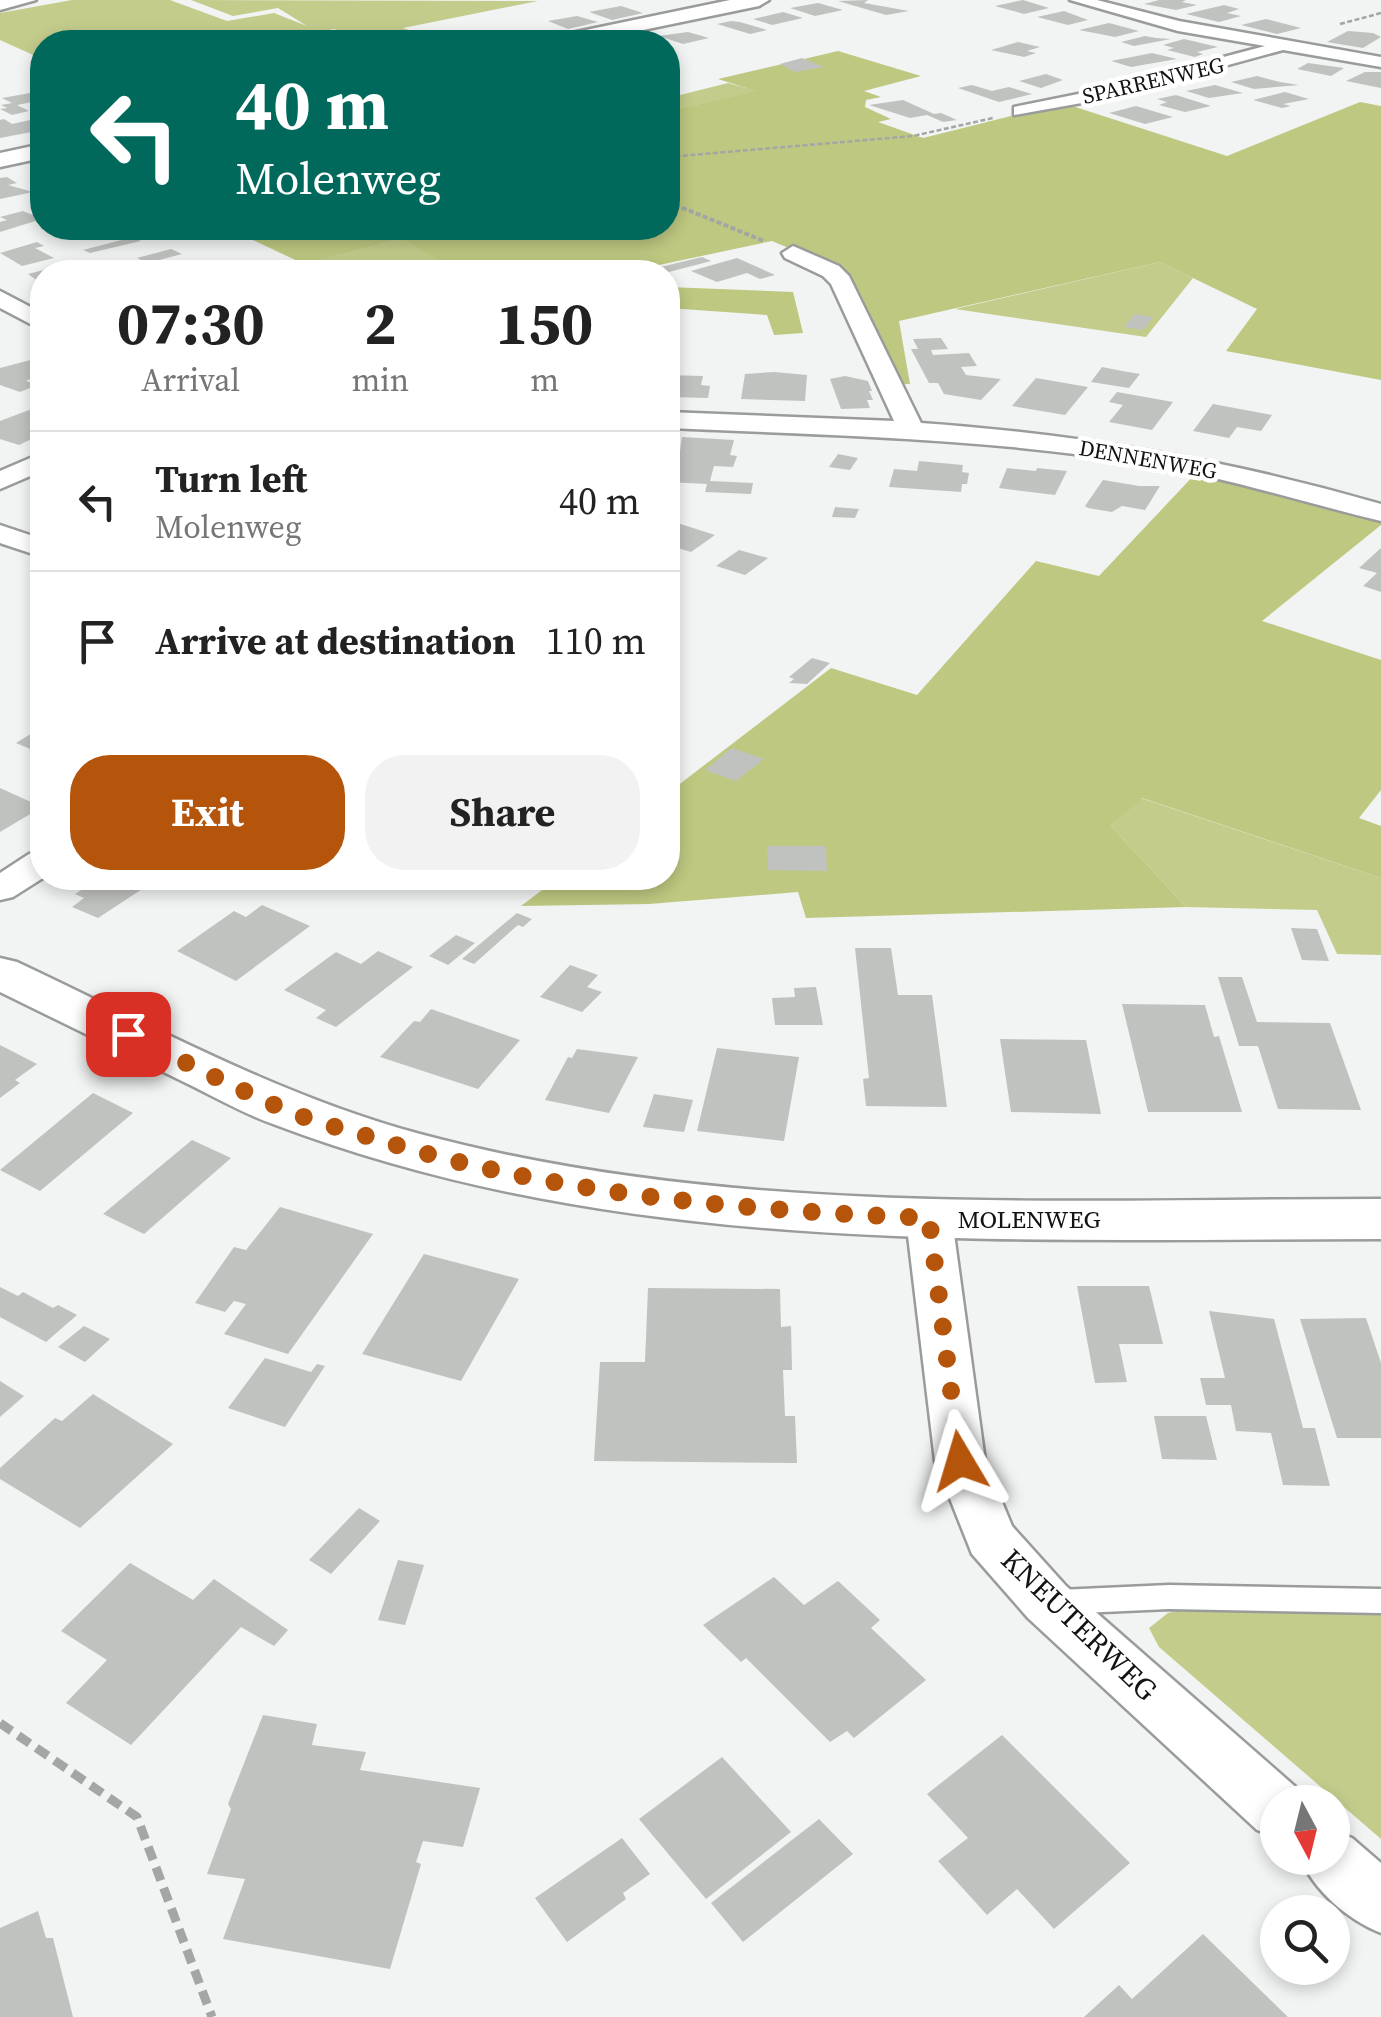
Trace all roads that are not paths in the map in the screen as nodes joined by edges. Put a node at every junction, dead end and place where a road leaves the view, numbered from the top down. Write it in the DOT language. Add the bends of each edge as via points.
graph roads {
  1 [pos="28,0"];
  2 [pos="760,0"];
  3 [pos="1078,0"];
  4 [pos="0,5"];
  5 [pos="615,30"];
  6 [pos="1284,46"];
  7 [pos="1381,62"];
  8 [pos="1022,111"];
  9 [pos="30,154"];
  10 [pos="0,160"];
  11 [pos="793,252"];
  12 [pos="0,298"];
  13 [pos="30,316"];
  14 [pos="680,420"];
  15 [pos="912,429"];
  16 [pos="30,467"];
  17 [pos="0,481"];
  18 [pos="1381,512"];
  19 [pos="0,534"];
  20 [pos="30,544"];
  21 [pos="30,870"];
  22 [pos="0,889"];
  23 [pos="0,973"];
  24 [pos="929,1218"];
  25 [pos="1381,1219"];
  26 [pos="1381,1601"];
  27 [pos="1047,1602"];
  28 [pos="1260,1794"];
  29 [pos="1350,1875"];
  30 [pos="1381,1903"];
  1 -- 4 [label="street"];
  2 -- 5 [label="street"];
  3 -- 6 [label="street, SPARRENWEG"];
  6 -- 7 [label="street, SPARRENWEG"];
  6 -- 8 [label="street, SPARRENWEG"];
  9 -- 10 [label="street"];
  11 -- 15 [label="street" via="841,281"];
  12 -- 13 [label="street"];
  14 -- 15 [label="street, DENNENWEG"];
  15 -- 18 [label="street, DENNENWEG" via="1116,451 1283,484"];
  16 -- 17 [label="street"];
  19 -- 20 [label="street"];
  21 -- 22 [label="street"];
  23 -- 24 [label="street, MOLENWEG" via="289,1111 407,1148 509,1174 661,1199"];
  24 -- 25 [label="street, MOLENWEG"];
  24 -- 27 [label="street, KNEUTERWEG" via="960,1461 991,1540"];
  26 -- 27 [label="lane"];
  27 -- 28 [label="street, KNEUTERWEG"];
  29 -- 30 [label="street"];
}
